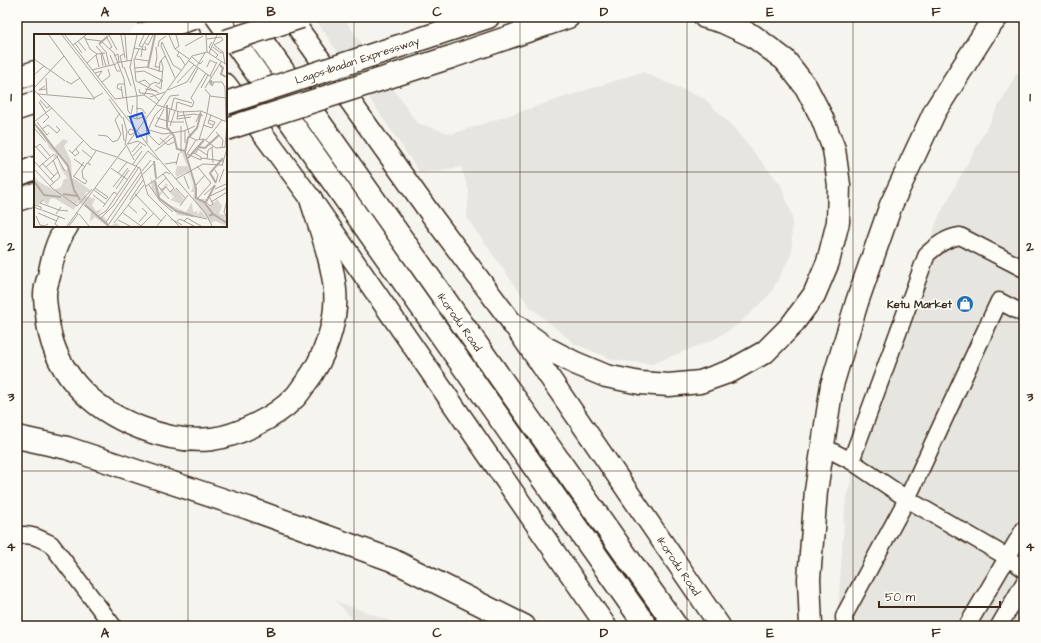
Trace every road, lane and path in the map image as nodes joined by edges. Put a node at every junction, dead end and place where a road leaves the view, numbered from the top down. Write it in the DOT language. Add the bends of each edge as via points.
graph roads {
  1 [pos="177,17"];
  2 [pos="196,17"];
  3 [pos="217,17"];
  4 [pos="245,17"];
  5 [pos="290,17"];
  6 [pos="301,17"];
  7 [pos="488,17"];
  8 [pos="568,17"];
  9 [pos="705,17"];
  10 [pos="997,17"];
  11 [pos="144,34"];
  12 [pos="189,34"];
  13 [pos="227,41"];
  14 [pos="227,85"];
  15 [pos="34,103"];
  16 [pos="227,103"];
  17 [pos="17,109"];
  18 [pos="227,129"];
  19 [pos="34,168"];
  20 [pos="17,175"];
  21 [pos="34,194"];
  22 [pos="311,199"];
  23 [pos="17,200"];
  24 [pos="66,227"];
  25 [pos="1024,269"];
  26 [pos="1024,314"];
  27 [pos="513,324"];
  28 [pos="17,437"];
  29 [pos="822,446"];
  30 [pos="851,461"];
  31 [pos="907,499"];
  32 [pos="1024,529"];
  33 [pos="21,535"];
  34 [pos="1007,557"];
  35 [pos="1024,569"];
  36 [pos="1024,583"];
  37 [pos="113,626"];
  38 [pos="524,626"];
  39 [pos="606,626"];
  40 [pos="646,626"];
  41 [pos="676,626"];
  42 [pos="720,626"];
  43 [pos="810,626"];
  44 [pos="845,626"];
  45 [pos="967,626"];
  46 [pos="999,626"];
  1 -- 12 [label="main road"];
  2 -- 11 [label="highway, bridge"];
  3 -- 40 [label="highway, Ikorodu Road"];
  4 -- 41 [label="highway, Ikorodu Road"];
  5 -- 27 [label="main road, Ikorodu Road" via="432,216"];
  6 -- 13 [label="highway, bridge"];
  7 -- 16 [label="highway, Lagos-Ibadan Expressway, bridge"];
  8 -- 18 [label="highway, bridge"];
  9 -- 27 [label="highway" via="753,36 785,60 806,87 822,118 834,149 839,184 838,222 828,262 814,295 791,326 764,352 731,371 700,382 669,385 640,383 606,376 575,364 546,348"];
  10 -- 29 [label="highway" via="935,111 891,205 857,302 832,385"];
  14 -- 22 [label="main road"];
  15 -- 17 [label="highway"];
  19 -- 20 [label="highway"];
  21 -- 23 [label="highway"];
  22 -- 24 [label="highway" via="331,267 335,292 334,317 327,344 313,374 294,399 270,418 242,431 214,439 185,440 155,434 128,423 103,410 84,394 66,373 54,349 47,323 45,295 51,263"];
  22 -- 39 [label="main road"];
  25 -- 30 [label="street" via="960,236 939,244 927,254"];
  26 -- 31 [label="street" via="998,301"];
  27 -- 42 [label="main road, Ikorodu Road"];
  28 -- 38 [label="highway" via="67,448 248,508 392,560"];
  29 -- 30 [label="street"];
  29 -- 43 [label="highway" via="809,579"];
  30 -- 31 [label="street"];
  31 -- 34 [label="street"];
  31 -- 44 [label="street" via="846,612"];
  32 -- 34 [label="street"];
  33 -- 37 [label="street" via="38,537 51,544"];
  34 -- 35 [label="street"];
  34 -- 45 [label="street"];
  36 -- 46 [label="street"];
}
